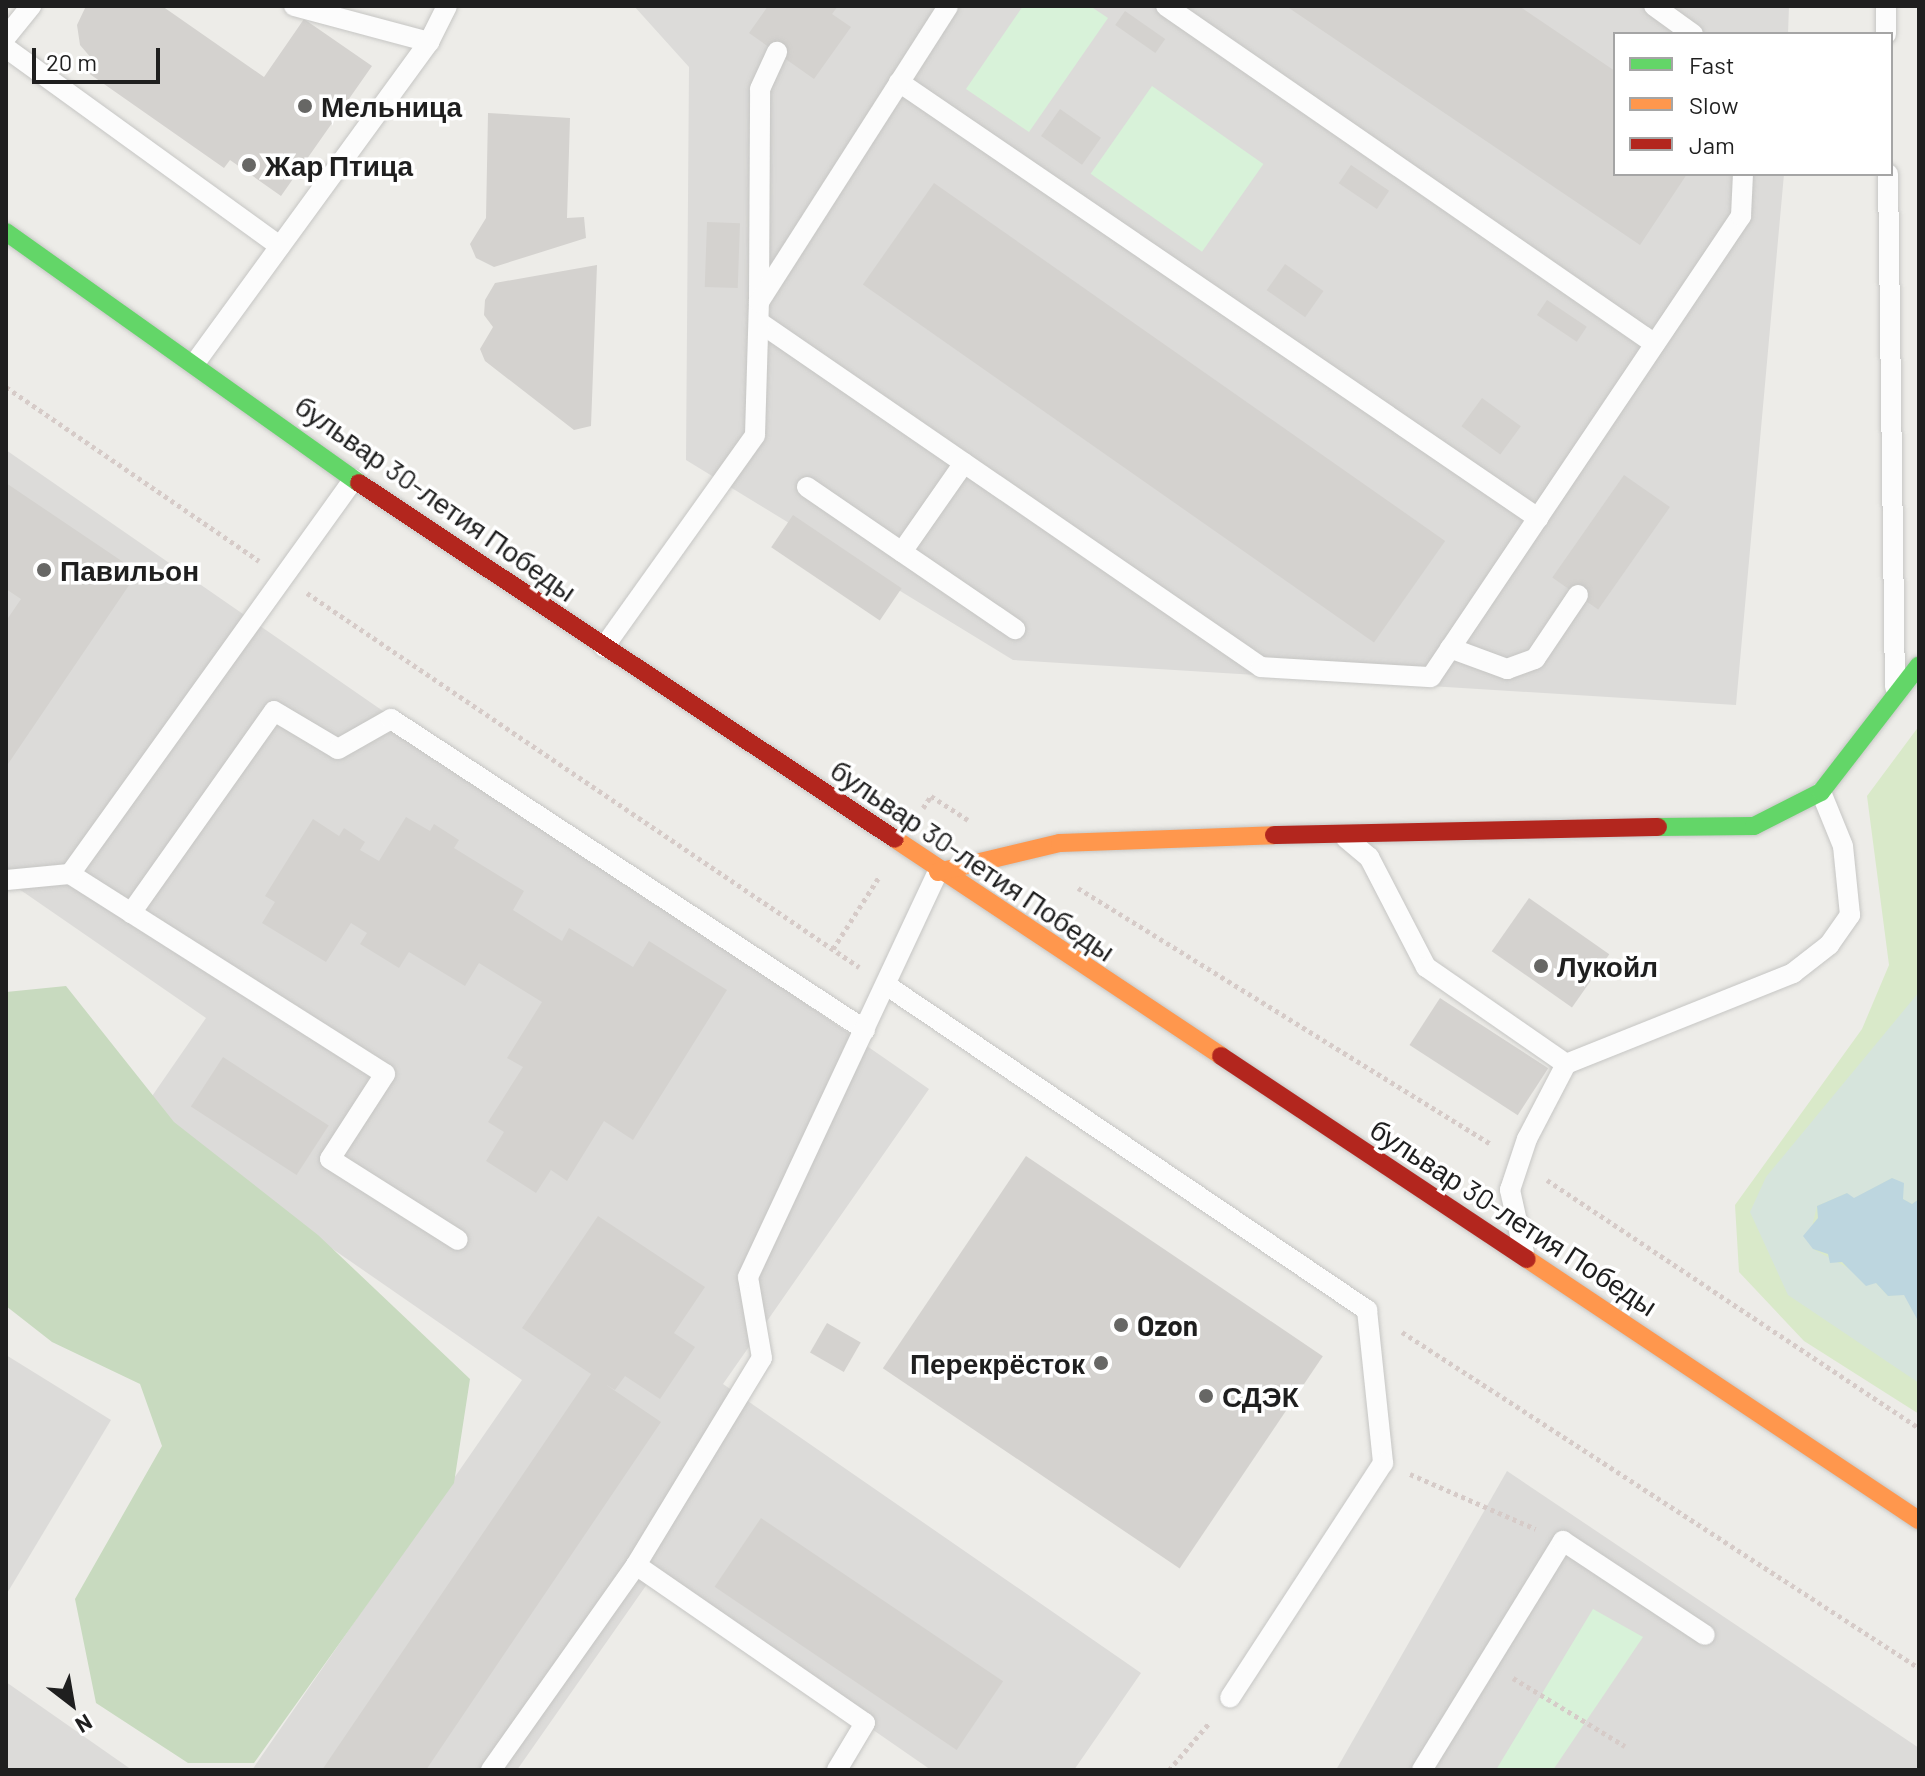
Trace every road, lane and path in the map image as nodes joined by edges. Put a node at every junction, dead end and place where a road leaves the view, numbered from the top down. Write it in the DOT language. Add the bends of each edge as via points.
graph roads {
  1 [pos="31,6"];
  2 [pos="294,6"];
  3 [pos="447,6"];
  4 [pos="948,6"];
  5 [pos="1166,6"];
  6 [pos="1654,6"];
  7 [pos="1886,6"];
  8 [pos="1690,32"];
  9 [pos="1886,32"];
  10 [pos="6,37"];
  11 [pos="429,42"];
  12 [pos="6,48"];
  13 [pos="777,52"];
  14 [pos="899,82"];
  15 [pos="1743,176"];
  16 [pos="1888,176"];
  17 [pos="6,232"];
  18 [pos="280,246"];
  19 [pos="759,312"];
  20 [pos="1655,344"];
  21 [pos="195,363"];
  22 [pos="6,387"];
  23 [pos="964,463"];
  24 [pos="354,479"];
  25 [pos="807,487"];
  26 [pos="1538,518"];
  27 [pos="902,552"];
  28 [pos="283,577"];
  29 [pos="1578,595"];
  30 [pos="1015,629"];
  31 [pos="604,647"];
  32 [pos="1450,648"];
  33 [pos="1919,665"];
  34 [pos="1895,699"];
  35 [pos="1821,792"];
  36 [pos="1338,832"];
  37 [pos="899,845"];
  38 [pos="1021,853"];
  39 [pos="938,872"];
  40 [pos="70,874"];
  41 [pos="6,880"];
  42 [pos="1075,886"];
  43 [pos="131,913"];
  44 [pos="833,949"];
  45 [pos="886,985"];
  46 [pos="865,1030"];
  47 [pos="1566,1064"];
  48 [pos="1519,1162"];
  49 [pos="458,1240"];
  50 [pos="1525,1257"];
  51 [pos="1367,1310"];
  52 [pos="1919,1428"];
  53 [pos="1383,1463"];
  54 [pos="1919,1520"];
  55 [pos="1563,1541"];
  56 [pos="636,1565"];
  57 [pos="1705,1635"];
  58 [pos="1488,1662"];
  59 [pos="1919,1668"];
  60 [pos="1230,1698"];
  61 [pos="1625,1746"];
  62 [pos="491,1770"];
  63 [pos="837,1770"];
  64 [pos="1169,1770"];
  65 [pos="1422,1770"];
  1 -- 10 [label="lane"];
  2 -- 11 [label="lane"];
  3 -- 11 [label="lane"];
  4 -- 14 [label="lane"];
  5 -- 20 [label="lane"];
  6 -- 8 [label="lane"];
  7 -- 9 [label="lane"];
  11 -- 18 [label="lane"];
  12 -- 18 [label="lane"];
  13 -- 19 [label="lane" via="760,89"];
  14 -- 19 [label="lane"];
  14 -- 26 [label="lane"];
  15 -- 20 [label="lane" via="1741,216"];
  16 -- 34 [label="lane"];
  17 -- 21 [label="main road, бульвар 30-летия Победы"];
  18 -- 21 [label="lane"];
  19 -- 23 [label="lane"];
  19 -- 31 [label="lane" via="755,435"];
  20 -- 26 [label="lane"];
  21 -- 24 [label="main road, бульвар 30-летия Победы"];
  22 -- 28 [label="path"];
  23 -- 27 [label="lane"];
  23 -- 32 [label="lane" via="1261,667 1431,677"];
  24 -- 28 [label="lane"];
  24 -- 31 [label="main road, бульвар 30-летия Победы"];
  25 -- 27 [label="lane"];
  26 -- 32 [label="lane"];
  27 -- 30 [label="lane"];
  28 -- 40 [label="lane"];
  28 -- 44 [label="path"];
  29 -- 32 [label="lane" via="1535,659 1507,669"];
  31 -- 37 [label="main road, бульвар 30-летия Победы"];
  33 -- 34 [label="main road"];
  34 -- 35 [label="main road"];
  35 -- 36 [label="main road" via="1754,826"];
  35 -- 47 [label="lane" via="1843,846 1849,878 1850,915 1829,945 1793,973"];
  36 -- 38 [label="main road" via="1060,843"];
  36 -- 47 [label="lane" via="1369,857 1426,967"];
  37 -- 38 [label="path" via="931,796"];
  37 -- 39 [label="main road, бульвар 30-летия Победы"];
  37 -- 44 [label="path"];
  38 -- 39 [label="main road"];
  39 -- 45 [label="lane"];
  39 -- 50 [label="main road, бульвар 30-летия Победы"];
  40 -- 41 [label="lane"];
  40 -- 43 [label="lane"];
  42 -- 48 [label="path"];
  43 -- 46 [label="lane" via="274,711 338,749 391,719"];
  43 -- 49 [label="lane" via="385,1074 330,1159"];
  44 -- 45 [label="path"];
  45 -- 46 [label="lane"];
  45 -- 51 [label="lane"];
  46 -- 56 [label="lane" via="748,1277 762,1358"];
  47 -- 48 [label="lane"];
  48 -- 50 [label="lane" via="1510,1190"];
  48 -- 52 [label="path"];
  50 -- 54 [label="main road, бульвар 30-летия Победы"];
  51 -- 53 [label="lane"];
  51 -- 59 [label="path"];
  53 -- 55 [label="path"];
  53 -- 60 [label="lane"];
  55 -- 57 [label="lane"];
  55 -- 58 [label="lane"];
  56 -- 62 [label="lane"];
  56 -- 63 [label="lane" via="865,1723"];
  58 -- 61 [label="path"];
  58 -- 65 [label="lane"];
  60 -- 64 [label="path"];
}
